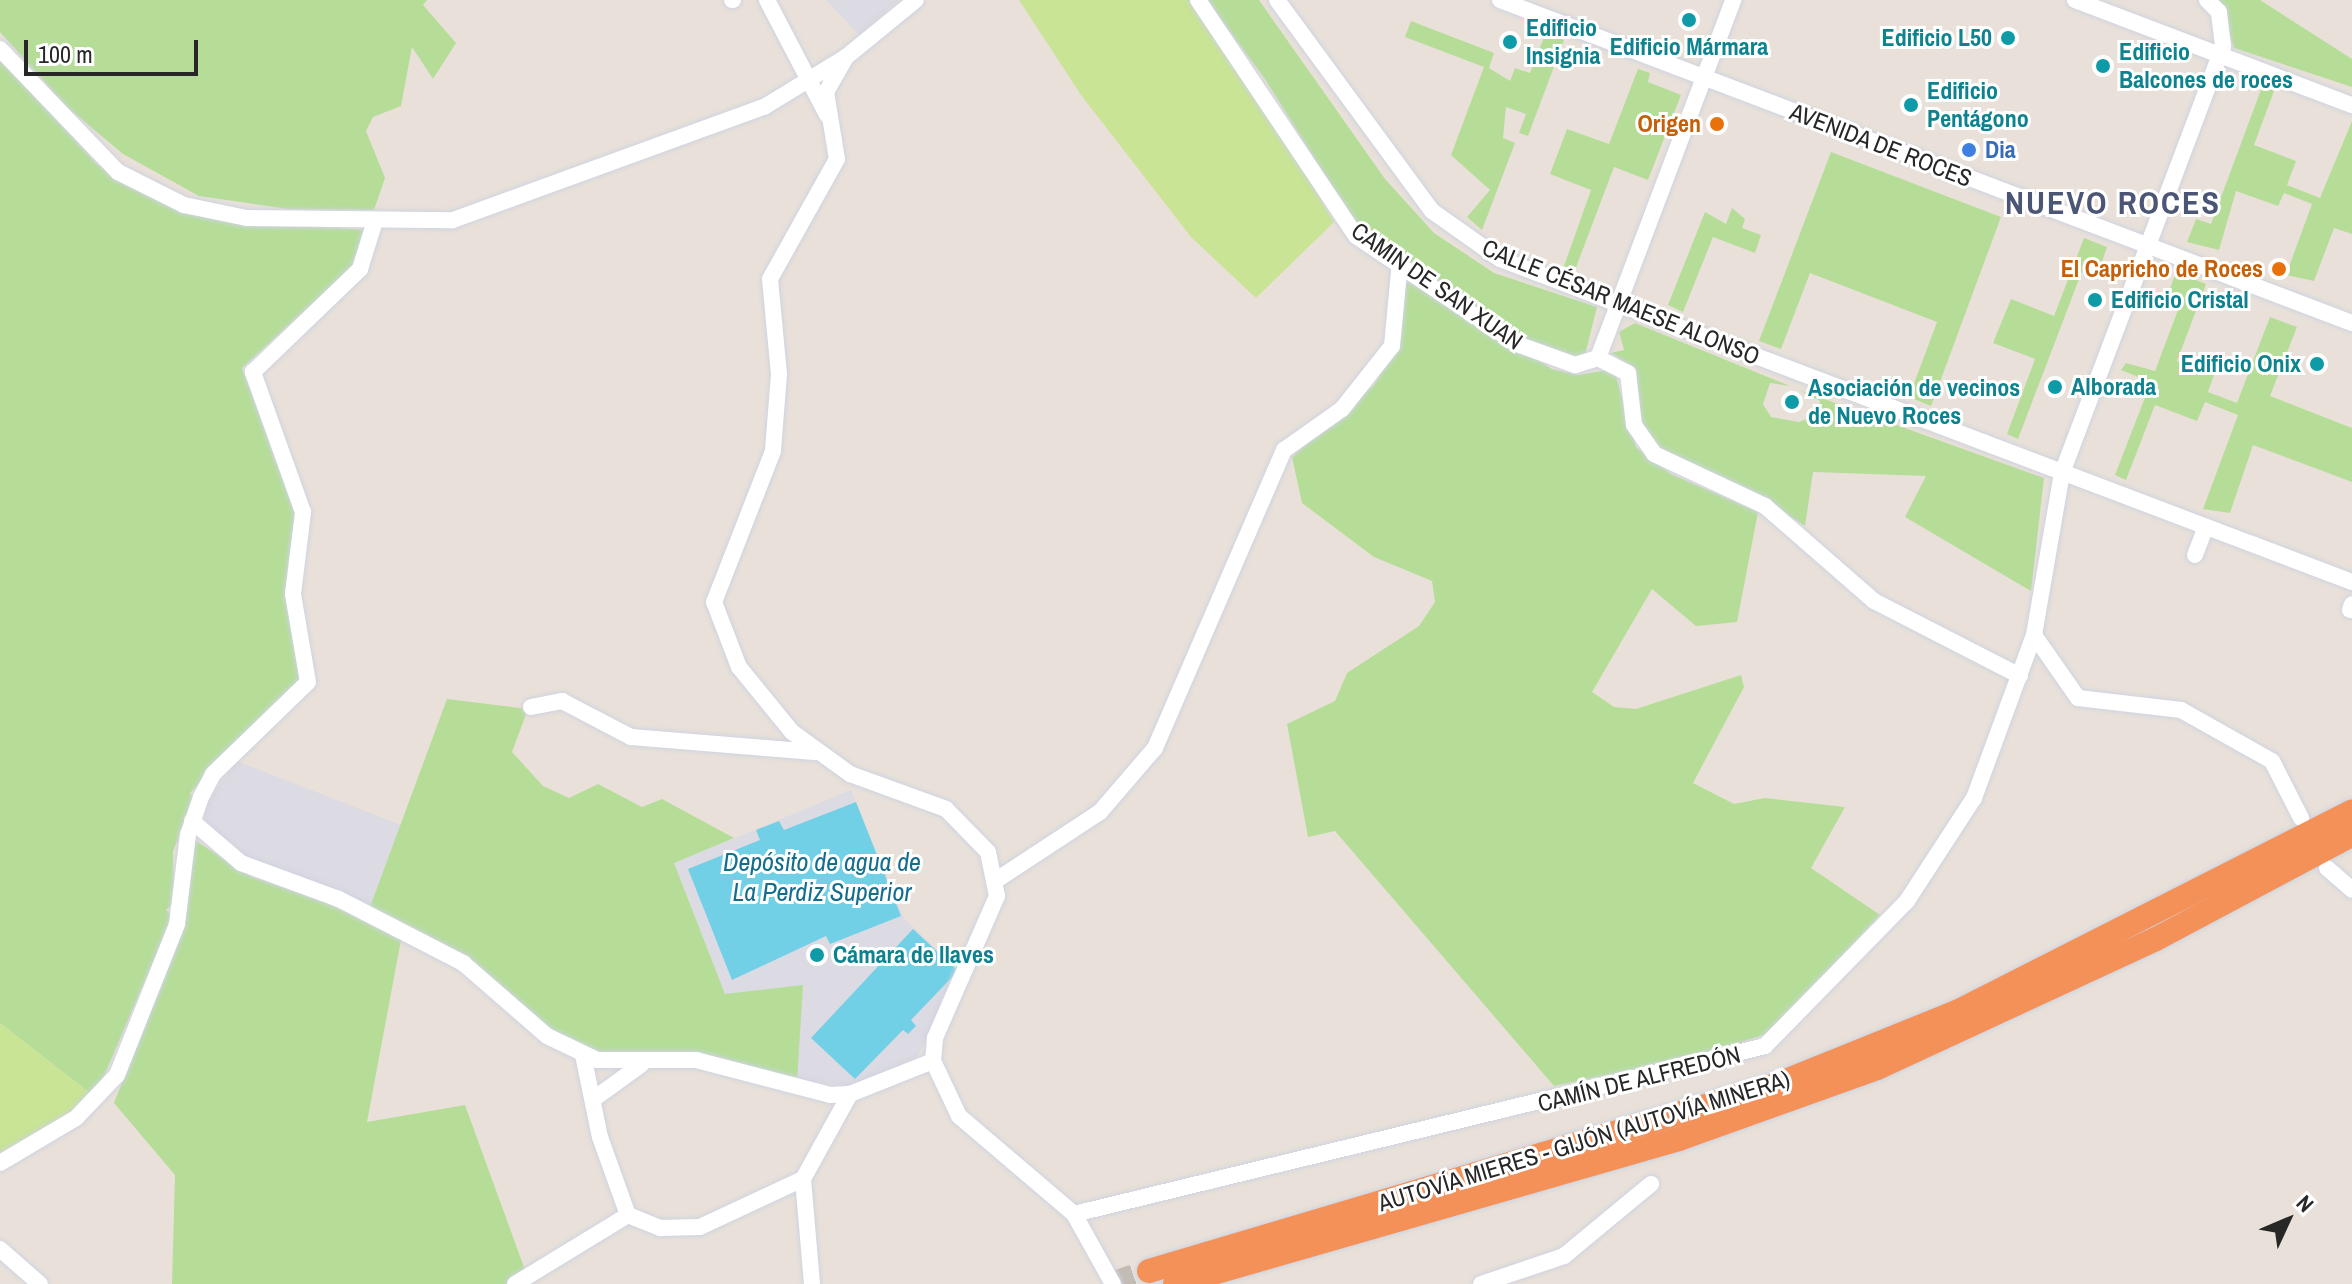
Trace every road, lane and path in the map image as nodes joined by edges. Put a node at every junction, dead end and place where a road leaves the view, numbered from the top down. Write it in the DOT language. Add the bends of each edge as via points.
graph roads {
  1 [pos="767,0"];
  2 [pos="916,0"];
  3 [pos="1198,0"];
  4 [pos="1277,0"];
  5 [pos="1500,0"];
  6 [pos="1733,0"];
  7 [pos="2075,0"];
  8 [pos="2207,0"];
  9 [pos="0,49"];
  10 [pos="2220,55"];
  11 [pos="846,57"];
  12 [pos="1704,77"];
  13 [pos="810,81"];
  14 [pos="2352,105"];
  15 [pos="764,107"];
  16 [pos="824,108"];
  17 [pos="374,224"];
  18 [pos="2147,246"];
  19 [pos="1400,262"];
  20 [pos="1617,304"];
  21 [pos="2352,323"];
  22 [pos="1598,358"];
  23 [pos="2062,473"];
  24 [pos="2206,527"];
  25 [pos="2195,555"];
  26 [pos="2352,582"];
  27 [pos="2034,635"];
  28 [pos="2020,676"];
  29 [pos="531,707"];
  30 [pos="814,752"];
  31 [pos="2352,812"];
  32 [pos="2301,818"];
  33 [pos="192,821"];
  34 [pos="2352,835"];
  35 [pos="2327,868"];
  36 [pos="998,879"];
  37 [pos="2352,890"];
  38 [pos="583,1055"];
  39 [pos="933,1061"];
  40 [pos="643,1063"];
  41 [pos="850,1094"];
  42 [pos="595,1098"];
  43 [pos="0,1163"];
  44 [pos="803,1179"];
  45 [pos="1651,1184"];
  46 [pos="1074,1214"];
  47 [pos="628,1215"];
  48 [pos="0,1249"];
  49 [pos="1149,1271"];
  50 [pos="40,1284"];
  51 [pos="515,1284"];
  52 [pos="812,1284"];
  53 [pos="1113,1284"];
  54 [pos="1175,1284"];
  55 [pos="1481,1284"];
  1 -- 13 [label="street"];
  2 -- 11 [label="street"];
  3 -- 19 [label="street, CAMIN DE SAN XUAN" via="1258,80 1343,221"];
  4 -- 20 [label="street, CALLE CÉSAR MAESE ALONSO" via="1432,211 1500,259"];
  5 -- 12 [label="street, AVENIDA DE ROCES"];
  6 -- 12 [label="street"];
  7 -- 10 [label="street"];
  8 -- 10 [label="street" via="2224,30"];
  9 -- 17 [label="street" via="73,132 140,186 184,205 247,218"];
  10 -- 14 [label="street"];
  10 -- 18 [label="street, CAMÍN DE ALFREDÓN"];
  11 -- 13 [label="street"];
  11 -- 16 [label="street"];
  12 -- 18 [label="street, AVENIDA DE ROCES"];
  12 -- 20 [label="street"];
  13 -- 15 [label="street"];
  13 -- 16 [label="street"];
  15 -- 16 [label="street"];
  15 -- 17 [label="street" via="516,203 453,220"];
  16 -- 30 [label="street" via="837,159 770,279 779,374 773,451 714,602 739,667"];
  17 -- 33 [label="street" via="360,269 253,372 303,512 293,594 310,675 296,699 213,774"];
  18 -- 21 [label="street, AVENIDA DE ROCES"];
  18 -- 23 [label="street, CAMÍN DE ALFREDÓN"];
  19 -- 22 [label="street, CAMIN DE SAN XUAN" via="1552,361 1575,365"];
  19 -- 36 [label="street" via="1392,346 1342,409 1284,450 1155,748 1100,812"];
  20 -- 22 [label="street"];
  20 -- 23 [label="street, CALLE CÉSAR MAESE ALONSO"];
  22 -- 28 [label="street" via="1628,373 1634,425 1654,454 1765,506 1874,601"];
  23 -- 24 [label="street, CALLE CÉSAR MAESE ALONSO"];
  23 -- 27 [label="street, CAMÍN DE ALFREDÓN"];
  24 -- 25 [label="street"];
  24 -- 26 [label="street, CALLE CÉSAR MAESE ALONSO"];
  27 -- 28 [label="street, CAMÍN DE ALFREDÓN"];
  27 -- 32 [label="street" via="2078,698 2181,710 2262,754 2282,771"];
  28 -- 46 [label="street, CAMÍN DE ALFREDÓN" via="1974,798 1944,848 1907,901 1765,1046"];
  29 -- 30 [label="street" via="562,701 631,737"];
  30 -- 36 [label="street" via="850,774 946,809 988,852"];
  31 -- 49 [label="highway, AUTOVÍA MIERES - GIJÓN (AUTOVÍA MINERA)" via="1957,1012 1776,1085"];
  33 -- 38 [label="street" via="241,863 352,905 463,963 527,1022"];
  33 -- 43 [label="street" via="177,924 117,1075 76,1118"];
  34 -- 54 [label="highway, AUTOVÍA MIERES - GIJÓN (AUTOVÍA MINERA)" via="1968,1030 1787,1103"];
  35 -- 37 [label="street"];
  36 -- 39 [label="street" via="987,931 935,1038"];
  38 -- 40 [label="street"];
  38 -- 42 [label="street"];
  39 -- 41 [label="street"];
  39 -- 46 [label="street" via="959,1116"];
  40 -- 41 [label="street" via="696,1060"];
  40 -- 42 [label="street"];
  41 -- 44 [label="street"];
  42 -- 47 [label="street" via="600,1137"];
  44 -- 47 [label="street" via="700,1227 651,1230"];
  44 -- 52 [label="street"];
  45 -- 55 [label="street" via="1564,1256"];
  46 -- 53 [label="street"];
  47 -- 51 [label="street"];
  48 -- 50 [label="street"];
}
